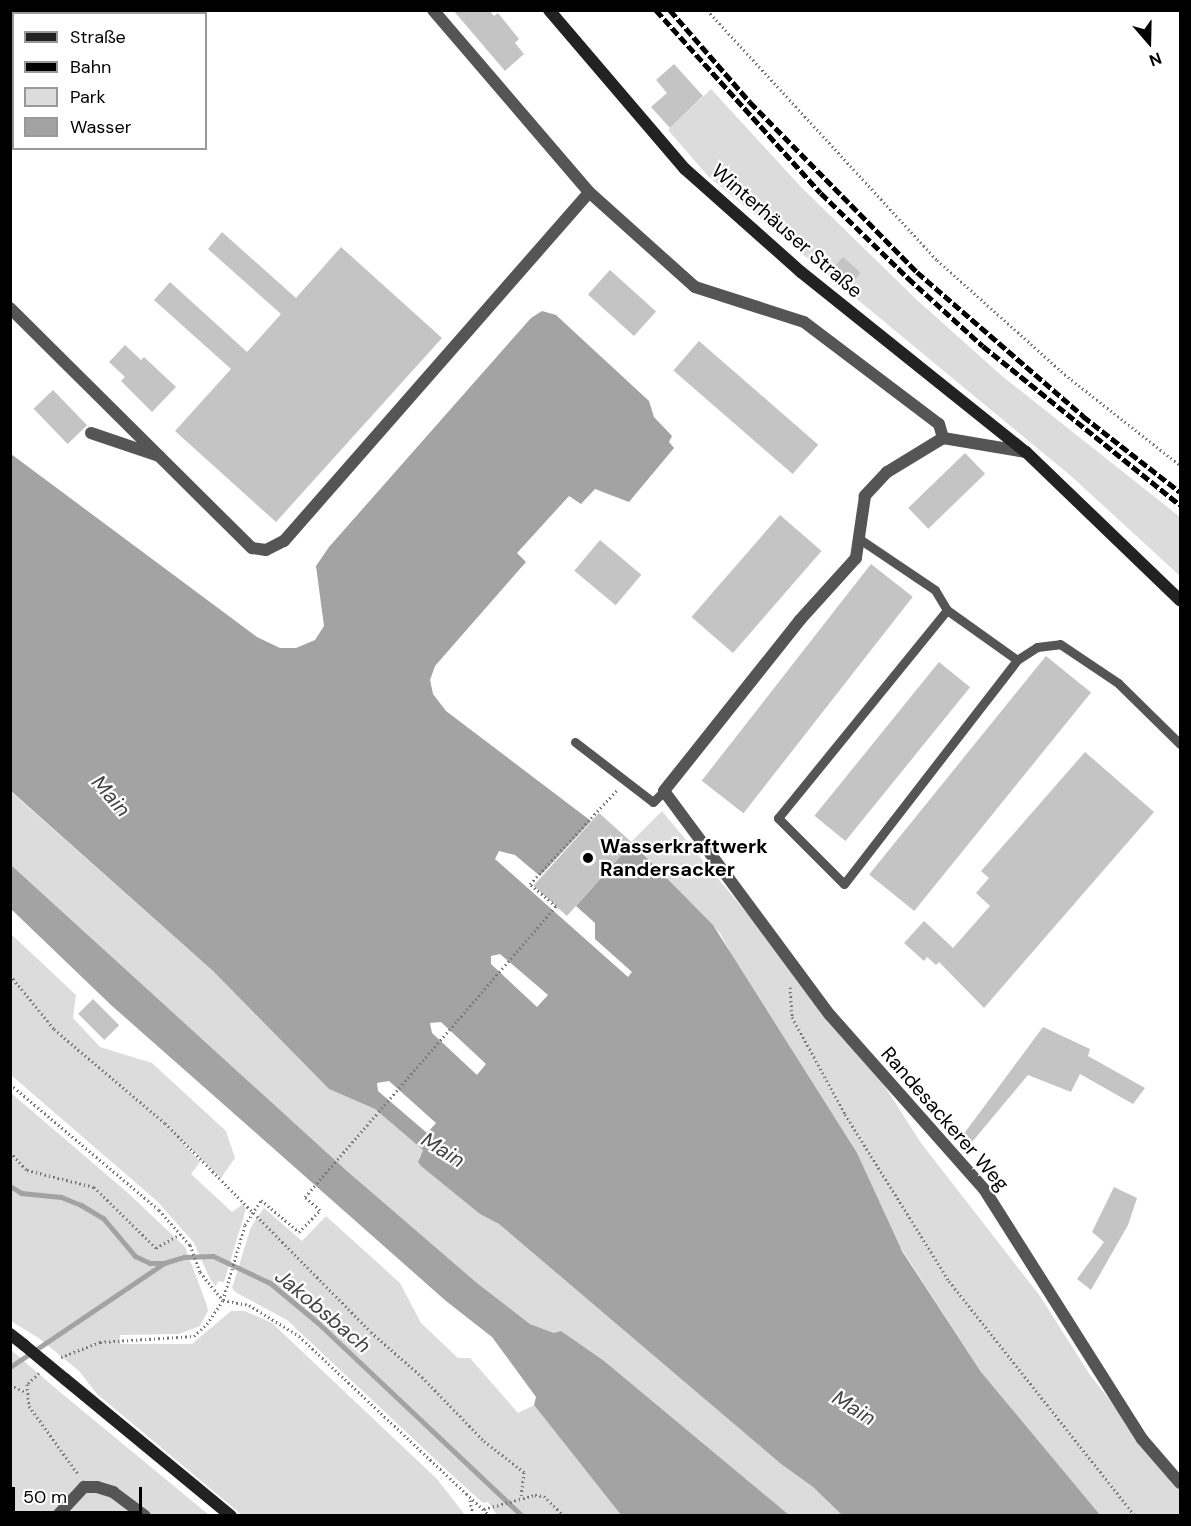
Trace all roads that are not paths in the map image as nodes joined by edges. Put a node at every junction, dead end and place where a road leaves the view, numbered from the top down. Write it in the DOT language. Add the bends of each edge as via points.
graph roads {
  1 [pos="433,10"];
  2 [pos="549,10"];
  3 [pos="589,192"];
  4 [pos="10,308"];
  5 [pos="91,433"];
  6 [pos="943,438"];
  7 [pos="1026,452"];
  8 [pos="160,456"];
  9 [pos="861,540"];
  10 [pos="1180,600"];
  11 [pos="947,610"];
  12 [pos="1017,660"];
  13 [pos="575,742"];
  14 [pos="1180,744"];
  15 [pos="664,790"];
  16 [pos="10,1334"];
  17 [pos="1180,1483"];
  18 [pos="57,1515"];
  19 [pos="145,1515"];
  20 [pos="231,1515"];
  1 -- 3 [label="street"];
  2 -- 7 [label="main road, Winterhäuser Straße" via="685,169 801,272"];
  3 -- 6 [label="street" via="695,287 804,322 939,424"];
  3 -- 8 [label="street" via="284,541 266,550 252,548"];
  4 -- 8 [label="street"];
  5 -- 8 [label="street"];
  6 -- 7 [label="street"];
  6 -- 9 [label="street" via="887,472 865,496"];
  7 -- 10 [label="main road, Winterhäuser Straße"];
  9 -- 11 [label="lane" via="935,590"];
  9 -- 15 [label="street" via="856,558 800,620"];
  11 -- 12 [label="lane"];
  11 -- 12 [label="lane" via="778,818 844,884"];
  12 -- 14 [label="lane" via="1037,647 1060,644 1118,683"];
  13 -- 15 [label="lane" via="653,802"];
  15 -- 17 [label="street, Randesackerer Weg" via="830,1015 984,1189 1142,1439"];
  16 -- 20 [label="main road, bridge"];
  18 -- 19 [label="street" via="84,1487 113,1492"];
}
